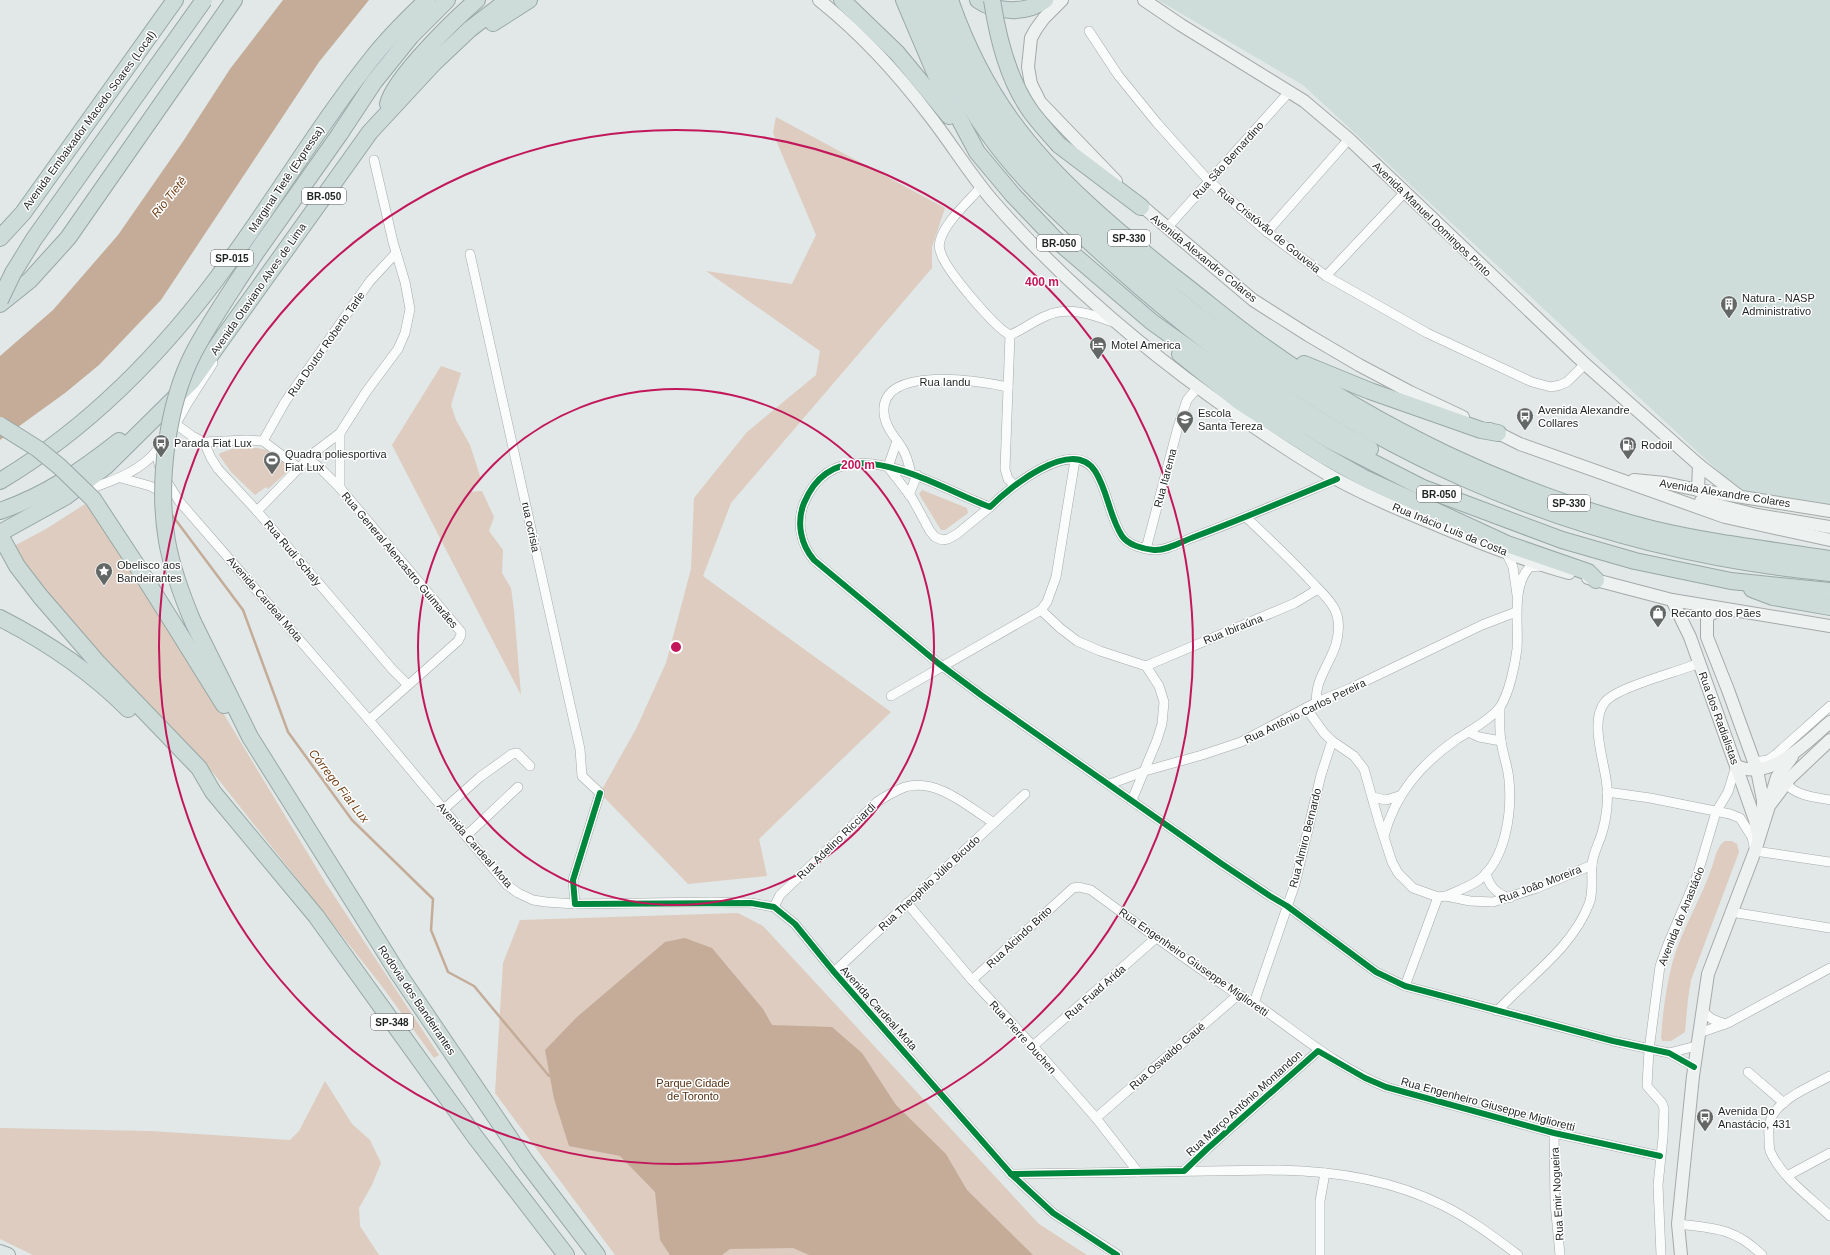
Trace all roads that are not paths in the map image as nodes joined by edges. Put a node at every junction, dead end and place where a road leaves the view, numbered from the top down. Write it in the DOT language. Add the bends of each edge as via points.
graph roads {
  1 [pos="175,0"];
  2 [pos="204,0"];
  3 [pos="234,0"];
  4 [pos="427,0"];
  5 [pos="447,0"];
  6 [pos="462,0"];
  7 [pos="477,0"];
  8 [pos="508,0"];
  9 [pos="529,0"];
  10 [pos="819,0"];
  11 [pos="842,0"];
  12 [pos="904,0"];
  13 [pos="950,0"];
  14 [pos="978,0"];
  15 [pos="992,0"];
  16 [pos="1045,0"];
  17 [pos="1062,0"];
  18 [pos="1144,0"];
  19 [pos="926,2"];
  20 [pos="470,29"];
  21 [pos="1089,31"];
  22 [pos="374,82"];
  23 [pos="1290,91"];
  24 [pos="385,114"];
  25 [pos="1349,139"];
  26 [pos="977,152"];
  27 [pos="374,160"];
  28 [pos="1208,181"];
  29 [pos="981,187"];
  30 [pos="1404,192"];
  31 [pos="1141,207"];
  32 [pos="1167,228"];
  33 [pos="1267,232"];
  34 [pos="0,236"];
  35 [pos="396,253"];
  36 [pos="470,254"];
  37 [pos="1326,276"];
  38 [pos="17,290"];
  39 [pos="0,294"];
  40 [pos="0,300"];
  41 [pos="0,304"];
  42 [pos="1152,322"];
  43 [pos="1116,323"];
  44 [pos="1010,335"];
  45 [pos="1258,342"];
  46 [pos="219,345"];
  47 [pos="1585,364"];
  48 [pos="1008,387"];
  49 [pos="1197,388"];
  50 [pos="159,415"];
  51 [pos="0,425"];
  52 [pos="177,425"];
  53 [pos="340,433"];
  54 [pos="1498,433"];
  55 [pos="263,441"];
  56 [pos="897,441"];
  57 [pos="204,442"];
  58 [pos="156,452"];
  59 [pos="307,458"];
  60 [pos="1075,460"];
  61 [pos="1699,465"];
  62 [pos="888,467"];
  63 [pos="299,468"];
  64 [pos="914,474"];
  65 [pos="121,478"];
  66 [pos="1619,478"];
  67 [pos="1337,479"];
  68 [pos="0,481"];
  69 [pos="1014,485"];
  70 [pos="340,488"];
  71 [pos="1698,490"];
  72 [pos="1660,494"];
  73 [pos="909,495"];
  74 [pos="1739,496"];
  75 [pos="65,498"];
  76 [pos="179,501"];
  77 [pos="990,507"];
  78 [pos="0,511"];
  79 [pos="256,511"];
  80 [pos="1830,511"];
  81 [pos="1496,516"];
  82 [pos="1246,518"];
  83 [pos="1830,527"];
  84 [pos="0,534"];
  85 [pos="1830,540"];
  86 [pos="1146,549"];
  87 [pos="1506,552"];
  88 [pos="1830,559"];
  89 [pos="1546,566"];
  90 [pos="1830,573"];
  91 [pos="1596,580"];
  92 [pos="1731,581"];
  93 [pos="1318,589"];
  94 [pos="1830,591"];
  95 [pos="1672,600"];
  96 [pos="1517,602"];
  97 [pos="1830,607"];
  98 [pos="1728,609"];
  99 [pos="1041,610"];
  100 [pos="1516,612"];
  101 [pos="0,618"];
  102 [pos="1830,626"];
  103 [pos="1699,663"];
  104 [pos="1146,666"];
  105 [pos="944,667"];
  106 [pos="408,685"];
  107 [pos="1728,690"];
  108 [pos="1710,694"];
  109 [pos="891,696"];
  110 [pos="1317,702"];
  111 [pos="1830,706"];
  112 [pos="1306,708"];
  113 [pos="1500,708"];
  114 [pos="369,720"];
  115 [pos="1830,722"];
  116 [pos="1468,732"];
  117 [pos="250,737"];
  118 [pos="1830,740"];
  119 [pos="1332,741"];
  120 [pos="1501,741"];
  121 [pos="1795,751"];
  122 [pos="530,766"];
  123 [pos="1736,766"];
  124 [pos="1755,766"];
  125 [pos="1145,771"];
  126 [pos="1785,782"];
  127 [pos="1110,784"];
  128 [pos="518,788"];
  129 [pos="214,792"];
  130 [pos="1607,792"];
  131 [pos="1025,794"];
  132 [pos="1399,796"];
  133 [pos="1373,797"];
  134 [pos="1132,800"];
  135 [pos="1830,800"];
  136 [pos="1769,806"];
  137 [pos="444,808"];
  138 [pos="1716,812"];
  139 [pos="994,823"];
  140 [pos="1763,823"];
  141 [pos="466,836"];
  142 [pos="1384,836"];
  143 [pos="1757,845"];
  144 [pos="1830,862"];
  145 [pos="1592,865"];
  146 [pos="1486,873"];
  147 [pos="1066,894"];
  148 [pos="1442,897"];
  149 [pos="1510,898"];
  150 [pos="907,903"];
  151 [pos="574,904"];
  152 [pos="1287,906"];
  153 [pos="774,907"];
  154 [pos="1731,912"];
  155 [pos="1830,928"];
  156 [pos="1156,938"];
  157 [pos="1830,968"];
  158 [pos="834,972"];
  159 [pos="972,980"];
  160 [pos="1405,986"];
  161 [pos="1238,995"];
  162 [pos="1254,1002"];
  163 [pos="1497,1010"];
  164 [pos="1702,1011"];
  165 [pos="1725,1024"];
  166 [pos="1699,1031"];
  167 [pos="1033,1046"];
  168 [pos="1696,1046"];
  169 [pos="1649,1050"];
  170 [pos="1318,1051"];
  171 [pos="1670,1053"];
  172 [pos="1694,1067"];
  173 [pos="1748,1072"];
  174 [pos="1830,1076"];
  175 [pos="1784,1102"];
  176 [pos="1096,1118"];
  177 [pos="1554,1133"];
  178 [pos="1830,1153"];
  179 [pos="1660,1156"];
  180 [pos="1184,1171"];
  181 [pos="1138,1172"];
  182 [pos="1325,1173"];
  183 [pos="1012,1174"];
  184 [pos="1787,1176"];
  185 [pos="1830,1216"];
  186 [pos="1678,1224"];
  187 [pos="0,1252"];
  188 [pos="8,1255"];
  189 [pos="566,1255"];
  190 [pos="597,1255"];
  191 [pos="1117,1255"];
  192 [pos="1320,1255"];
  193 [pos="1518,1255"];
  194 [pos="1560,1255"];
  195 [pos="1662,1255"];
  196 [pos="1681,1255"];
  197 [pos="1762,1255"];
  1 -- 34 [label="highway, Avenida Embaixador Macedo Soares (Local)" via="24,213"];
  2 -- 40 [label="highway, bridge" via="34,239"];
  3 -- 38 [label="highway" via="78,225 44,266"];
  4 -- 68 [label="highway, Marginal Tietê (Expressa) / SP-015" via="374,56 339,101 229,263 178,327 137,373 100,408 24,467"];
  5 -- 22 [label="highway" via="411,36"];
  6 -- 22 [label="highway" via="386,77"];
  7 -- 24 [label="highway" via="449,26 402,78 388,100"];
  8 -- 20 [label="highway, Avenida Otaviano Alves de Lima"];
  9 -- 20 [label="highway" via="496,22"];
  10 -- 29 [label="main road, Rua Inácio Luis da Costa" via="854,32 908,89"];
  11 -- 26 [label="highway" via="897,53"];
  12 -- 26 [label="highway" via="936,75"];
  13 -- 45 [label="highway, SP-330" via="963,36 988,84 1011,121 1037,153 1070,186 1153,259"];
  14 -- 16 [label="highway" via="1001,10 1012,10 1023,9"];
  15 -- 31 [label="highway, bridge" via="1003,51 1021,96 1032,113 1059,145"];
  17 -- 31 [label="main road, Avenida Alexandre Colares" via="1044,18 1032,38 1028,67 1035,93 1056,120"];
  18 -- 23 [label="main road, Avenida Manuel Domingos Pinto"];
  19 -- 81 [label="highway" via="941,51 964,96 990,136 1052,208 1125,274 1213,347 1286,398 1354,440"];
  19 -- 90 [label="highway" via="957,52 980,97 1002,132 1027,164 1083,218 1169,292 1244,351 1309,395 1403,450 1485,488 1588,526 1684,552"];
  20 -- 24 [label="highway, Avenida Otaviano Alves de Lima / BR-050"];
  21 -- 28 [label="street, Rua Cristóvão de Gouveia" via="1126,85"];
  22 -- 117 [label="highway, bridge" via="255,254 194,353 172,416 163,505 167,541 177,582 193,622"];
  23 -- 25 [label="main road, Avenida Manuel Domingos Pinto"];
  23 -- 28 [label="street, Rua São Bernardino"];
  24 -- 46 [label="highway, Avenida Otaviano Alves de Lima / BR-050"];
  25 -- 30 [label="main road, Avenida Manuel Domingos Pinto"];
  25 -- 33 [label="street"];
  26 -- 42 [label="highway, BR-050" via="1054,238"];
  27 -- 35 [label="street"];
  28 -- 32 [label="street, Rua São Bernardino"];
  28 -- 33 [label="street, Rua Cristóvão de Gouveia"];
  29 -- 43 [label="main road, Rua Inácio Luis da Costa" via="1043,253"];
  29 -- 44 [label="street" via="946,228 940,240 940,253 993,322"];
  30 -- 37 [label="street"];
  30 -- 47 [label="main road, Avenida Manuel Domingos Pinto"];
  31 -- 32 [label="main road, Avenida Alexandre Colares"];
  32 -- 54 [label="main road, Avenida Alexandre Colares" via="1253,300 1308,335 1410,392"];
  33 -- 37 [label="street, Rua Cristóvão de Gouveia"];
  35 -- 53 [label="street" via="410,309 405,333 398,349"];
  35 -- 55 [label="street, Rua Doutor Roberto Tarle" via="370,280 285,402"];
  36 -- 151 [label="street, rua ocrisia" via="580,749 582,776 600,793 573,880"];
  37 -- 47 [label="street, Rua Cristóvão de Gouveia" via="1427,333 1532,382 1551,387 1560,385 1567,382"];
  38 -- 39 [label="highway"];
  38 -- 41 [label="highway"];
  42 -- 81 [label="highway, BR-050" via="1231,378 1331,441 1423,488"];
  42 -- 91 [label="highway" via="1170,346 1240,402 1323,455 1364,478 1507,544 1588,572"];
  43 -- 44 [label="street, Rua Inácio Luis da Costa" via="1089,313 1065,311 1046,316"];
  43 -- 49 [label="main road, Rua Inácio Luis da Costa"];
  44 -- 48 [label="street"];
  45 -- 54 [label="highway" via="1274,346 1311,368 1370,391 1481,430"];
  45 -- 88 [label="highway, SP-330" via="1328,390 1387,424 1485,471 1550,497 1691,537"];
  46 -- 50 [label="highway, Avenida Otaviano Alves de Lima / BR-050" via="192,381"];
  46 -- 52 [label="street" via="210,369 187,404"];
  47 -- 61 [label="main road, Avenida Manuel Domingos Pinto"];
  48 -- 56 [label="street, Rua Iandu" via="933,379 897,387 886,398 884,413 886,423"];
  48 -- 69 [label="street" via="1005,469"];
  49 -- 67 [label="main road, Rua Inácio Luis da Costa" via="1292,453"];
  49 -- 86 [label="street, Rua Itarema" via="1187,400 1178,427"];
  50 -- 75 [label="highway, Avenida Otaviano Alves de Lima" via="106,466"];
  50 -- 78 [label="highway" via="132,431 62,483 34,498"];
  51 -- 117 [label="highway, bridge" via="38,449 93,499 232,717"];
  52 -- 57 [label="street"];
  52 -- 58 [label="street"];
  53 -- 59 [label="street"];
  53 -- 70 [label="street, Rua General Alencastro Guimarães"];
  54 -- 66 [label="main road, Avenida Alexandre Colares" via="1520,444"];
  55 -- 57 [label="street"];
  55 -- 63 [label="street"];
  56 -- 62 [label="street"];
  56 -- 64 [label="street, Rua Iandu"];
  57 -- 79 [label="street, Rua Rudi Schaly" via="218,469"];
  58 -- 65 [label="street"];
  58 -- 76 [label="street, Avenida Cardeal Mota" via="166,480"];
  59 -- 63 [label="street"];
  59 -- 70 [label="street, Rua General Alencastro Guimarães" via="320,467"];
  60 -- 69 [label="street" via="1054,463"];
  60 -- 86 [label="street" via="1087,463 1095,470 1122,537"];
  60 -- 99 [label="street" via="1056,578"];
  61 -- 71 [label="main road"];
  61 -- 74 [label="main road, Avenida Manuel Domingos Pinto"];
  62 -- 64 [label="street"];
  62 -- 73 [label="street"];
  62 -- 105 [label="street" via="856,462 841,465 826,474 815,485 804,504 800,529 802,540 806,551 814,560"];
  63 -- 79 [label="street"];
  64 -- 73 [label="street"];
  64 -- 77 [label="street"];
  65 -- 75 [label="street"];
  65 -- 76 [label="street, Avenida Cardeal Mota" via="150,486"];
  66 -- 71 [label="main road, Avenida Alexandre Colares" via="1665,482"];
  66 -- 72 [label="main road"];
  67 -- 82 [label="street"];
  67 -- 87 [label="main road, Rua Inácio Luis da Costa" via="1418,517"];
  69 -- 77 [label="street"];
  70 -- 106 [label="street, Rua General Alencastro Guimarães" via="461,632 458,641"];
  71 -- 74 [label="main road, Avenida Alexandre Colares"];
  72 -- 83 [label="main road" via="1757,515"];
  72 -- 85 [label="main road" via="1725,517"];
  73 -- 77 [label="street" via="930,532 942,540 957,534"];
  74 -- 80 [label="main road, Avenida Alexandre Colares"];
  75 -- 84 [label="highway, Avenida Otaviano Alves de Lima"];
  76 -- 114 [label="street, Avenida Cardeal Mota"];
  79 -- 106 [label="street, Rua Rudi Schaly"];
  81 -- 92 [label="highway" via="1562,540 1635,561"];
  82 -- 86 [label="street" via="1170,546 1156,550"];
  82 -- 93 [label="street"];
  84 -- 129 [label="highway" via="17,566 40,596 97,662 199,768"];
  87 -- 89 [label="main road, Rua Inácio Luis da Costa"];
  87 -- 96 [label="street" via="1513,567"];
  89 -- 91 [label="main road, Rua Inácio Luis da Costa"];
  89 -- 96 [label="street" via="1535,566 1526,571"];
  91 -- 95 [label="main road, Rua Inácio Luis da Costa"];
  92 -- 94 [label="highway"];
  92 -- 97 [label="highway" via="1773,597"];
  93 -- 104 [label="street, Rua Ibiraúna" via="1295,603"];
  93 -- 110 [label="street" via="1334,608 1338,630 1336,645 1318,690"];
  95 -- 98 [label="main road, Rua Inácio Luis da Costa"];
  95 -- 103 [label="main road, Rua dos Radialistas"];
  96 -- 100 [label="street"];
  98 -- 102 [label="main road, Rua Inácio Luis da Costa"];
  98 -- 107 [label="main road, Rua dos Radialistas" via="1710,614 1706,624 1707,637"];
  99 -- 104 [label="street" via="1077,641"];
  99 -- 105 [label="street" via="991,637"];
  100 -- 110 [label="street, Rua Antônio Carlos Pereira" via="1482,625"];
  100 -- 113 [label="street" via="1515,663"];
  101 -- 129 [label="highway" via="38,639 115,695 202,785"];
  103 -- 108 [label="main road, Rua dos Radialistas"];
  103 -- 130 [label="street, Rua João Moreira" via="1626,689 1604,703 1599,715 1598,728"];
  104 -- 125 [label="street" via="1159,686 1164,702 1162,724"];
  105 -- 109 [label="street"];
  105 -- 127 [label="street"];
  106 -- 114 [label="street"];
  107 -- 108 [label="main road" via="1720,687"];
  107 -- 124 [label="main road, Rua dos Radialistas"];
  108 -- 123 [label="main road, Rua dos Radialistas"];
  110 -- 112 [label="street, Rua Antônio Carlos Pereira"];
  111 -- 124 [label="street" via="1775,755"];
  112 -- 119 [label="street, Rua João Moreira"];
  112 -- 125 [label="street, Rua Antônio Carlos Pereira" via="1241,742"];
  113 -- 116 [label="street"];
  113 -- 120 [label="street"];
  114 -- 137 [label="street, Avenida Cardeal Mota"];
  115 -- 121 [label="main road"];
  116 -- 120 [label="street"];
  116 -- 132 [label="street" via="1435,756"];
  117 -- 190 [label="highway, Rodovia dos Bandeirantes / SP-348" via="398,973 526,1162"];
  118 -- 126 [label="main road"];
  119 -- 133 [label="street, Rua João Moreira" via="1360,762 1368,776"];
  119 -- 152 [label="street, Rua Almiro Bernardo"];
  120 -- 146 [label="street" via="1509,780 1509,813 1500,848"];
  121 -- 124 [label="main road" via="1771,767"];
  121 -- 136 [label="main road" via="1777,777"];
  122 -- 137 [label="street" via="517,754 512,754"];
  123 -- 124 [label="main road" via="1748,770"];
  123 -- 138 [label="street, Avenida do Anastácio" via="1728,792"];
  123 -- 143 [label="main road, Rua dos Radialistas" via="1755,820"];
  124 -- 140 [label="main road, Rua dos Radialistas" via="1763,800"];
  125 -- 127 [label="street, Rua Antônio Carlos Pereira"];
  125 -- 134 [label="street"];
  126 -- 135 [label="street" via="1799,793"];
  126 -- 136 [label="main road"];
  127 -- 134 [label="street"];
  128 -- 141 [label="street"];
  129 -- 189 [label="highway, SP-348" via="316,916 476,1138"];
  130 -- 138 [label="street"];
  130 -- 145 [label="street, Rua João Moreira" via="1602,832"];
  131 -- 139 [label="street, Rua Theophilo Júlio Bicudo"];
  132 -- 133 [label="street" via="1386,800"];
  132 -- 142 [label="street"];
  133 -- 142 [label="street, Rua João Moreira"];
  134 -- 152 [label="street" via="1254,886"];
  136 -- 140 [label="main road"];
  137 -- 141 [label="street, Avenida Cardeal Mota"];
  138 -- 143 [label="street" via="1740,818"];
  138 -- 169 [label="street, Avenida do Anastácio" via="1697,876 1660,966"];
  139 -- 150 [label="street, Rua Theophilo Júlio Bicudo"];
  139 -- 153 [label="street, Rua Adelino Ricciardi" via="941,790 926,786 906,787 877,802 780,895"];
  140 -- 143 [label="main road"];
  141 -- 151 [label="street, Avenida Cardeal Mota" via="507,884 518,893 533,900"];
  142 -- 148 [label="street, Rua João Moreira" via="1392,862 1406,882 1414,888"];
  143 -- 144 [label="street"];
  143 -- 154 [label="main road"];
  145 -- 149 [label="street, Rua João Moreira"];
  145 -- 163 [label="street" via="1592,890 1576,930"];
  146 -- 148 [label="street" via="1468,886"];
  146 -- 149 [label="street" via="1495,891"];
  147 -- 156 [label="street, Rua Engenheiro Giuseppe Miglioretti" via="1079,887 1091,890"];
  147 -- 159 [label="street, Rua Alcindo Brito"];
  148 -- 149 [label="street, Rua João Moreira" via="1493,902"];
  148 -- 160 [label="street"];
  150 -- 158 [label="street, Rua Theophilo Júlio Bicudo"];
  150 -- 159 [label="street, Rua Pierre Duchen"];
  151 -- 153 [label="street, Avenida Cardeal Mota" via="712,902 751,903"];
  152 -- 160 [label="street" via="1376,972"];
  152 -- 162 [label="street, Rua Almiro Bernardo"];
  153 -- 158 [label="street, Avenida Cardeal Mota" via="795,924"];
  154 -- 155 [label="street"];
  154 -- 164 [label="main road" via="1708,974"];
  156 -- 161 [label="street, Rua Engenheiro Giuseppe Miglioretti"];
  156 -- 167 [label="street, Rua Fuad Arida"];
  157 -- 165 [label="street"];
  158 -- 183 [label="street, Avenida Cardeal Mota"];
  159 -- 167 [label="street, Rua Pierre Duchen"];
  160 -- 163 [label="street"];
  161 -- 162 [label="street, Rua Engenheiro Giuseppe Miglioretti"];
  161 -- 176 [label="street, Rua Oswaldo Gaué"];
  162 -- 170 [label="street, Rua Engenheiro Giuseppe Miglioretti"];
  163 -- 169 [label="street"];
  164 -- 165 [label="street" via="1712,1019"];
  164 -- 166 [label="main road"];
  165 -- 166 [label="street"];
  166 -- 168 [label="main road"];
  167 -- 176 [label="street, Rua Pierre Duchen"];
  168 -- 171 [label="street"];
  168 -- 172 [label="main road"];
  169 -- 171 [label="street"];
  169 -- 179 [label="street, Avenida do Anastácio" via="1647,1086 1664,1109"];
  170 -- 177 [label="street, Rua Engenheiro Giuseppe Miglioretti" via="1386,1087"];
  170 -- 180 [label="street, Rua Março Antônio Montandon"];
  171 -- 172 [label="street"];
  172 -- 186 [label="main road"];
  173 -- 175 [label="street"];
  174 -- 175 [label="street"];
  175 -- 184 [label="street" via="1770,1119 1768,1132 1770,1150"];
  176 -- 181 [label="street, Rua Pierre Duchen"];
  177 -- 179 [label="street, Rua Engenheiro Giuseppe Miglioretti"];
  177 -- 194 [label="street, Rua Emir Nogueira" via="1555,1203"];
  178 -- 184 [label="street"];
  179 -- 195 [label="street, Avenida do Anastácio" via="1658,1205"];
  180 -- 181 [label="street"];
  180 -- 182 [label="street" via="1304,1170"];
  181 -- 183 [label="street"];
  182 -- 192 [label="street" via="1320,1202"];
  182 -- 193 [label="street" via="1396,1187 1442,1205 1481,1228"];
  183 -- 191 [label="street, Avenida Cardeal Mota" via="1053,1213"];
  184 -- 185 [label="street"];
  186 -- 196 [label="main road"];
  186 -- 197 [label="street" via="1723,1229 1750,1243"];
  187 -- 188 [label="main road"];
}
